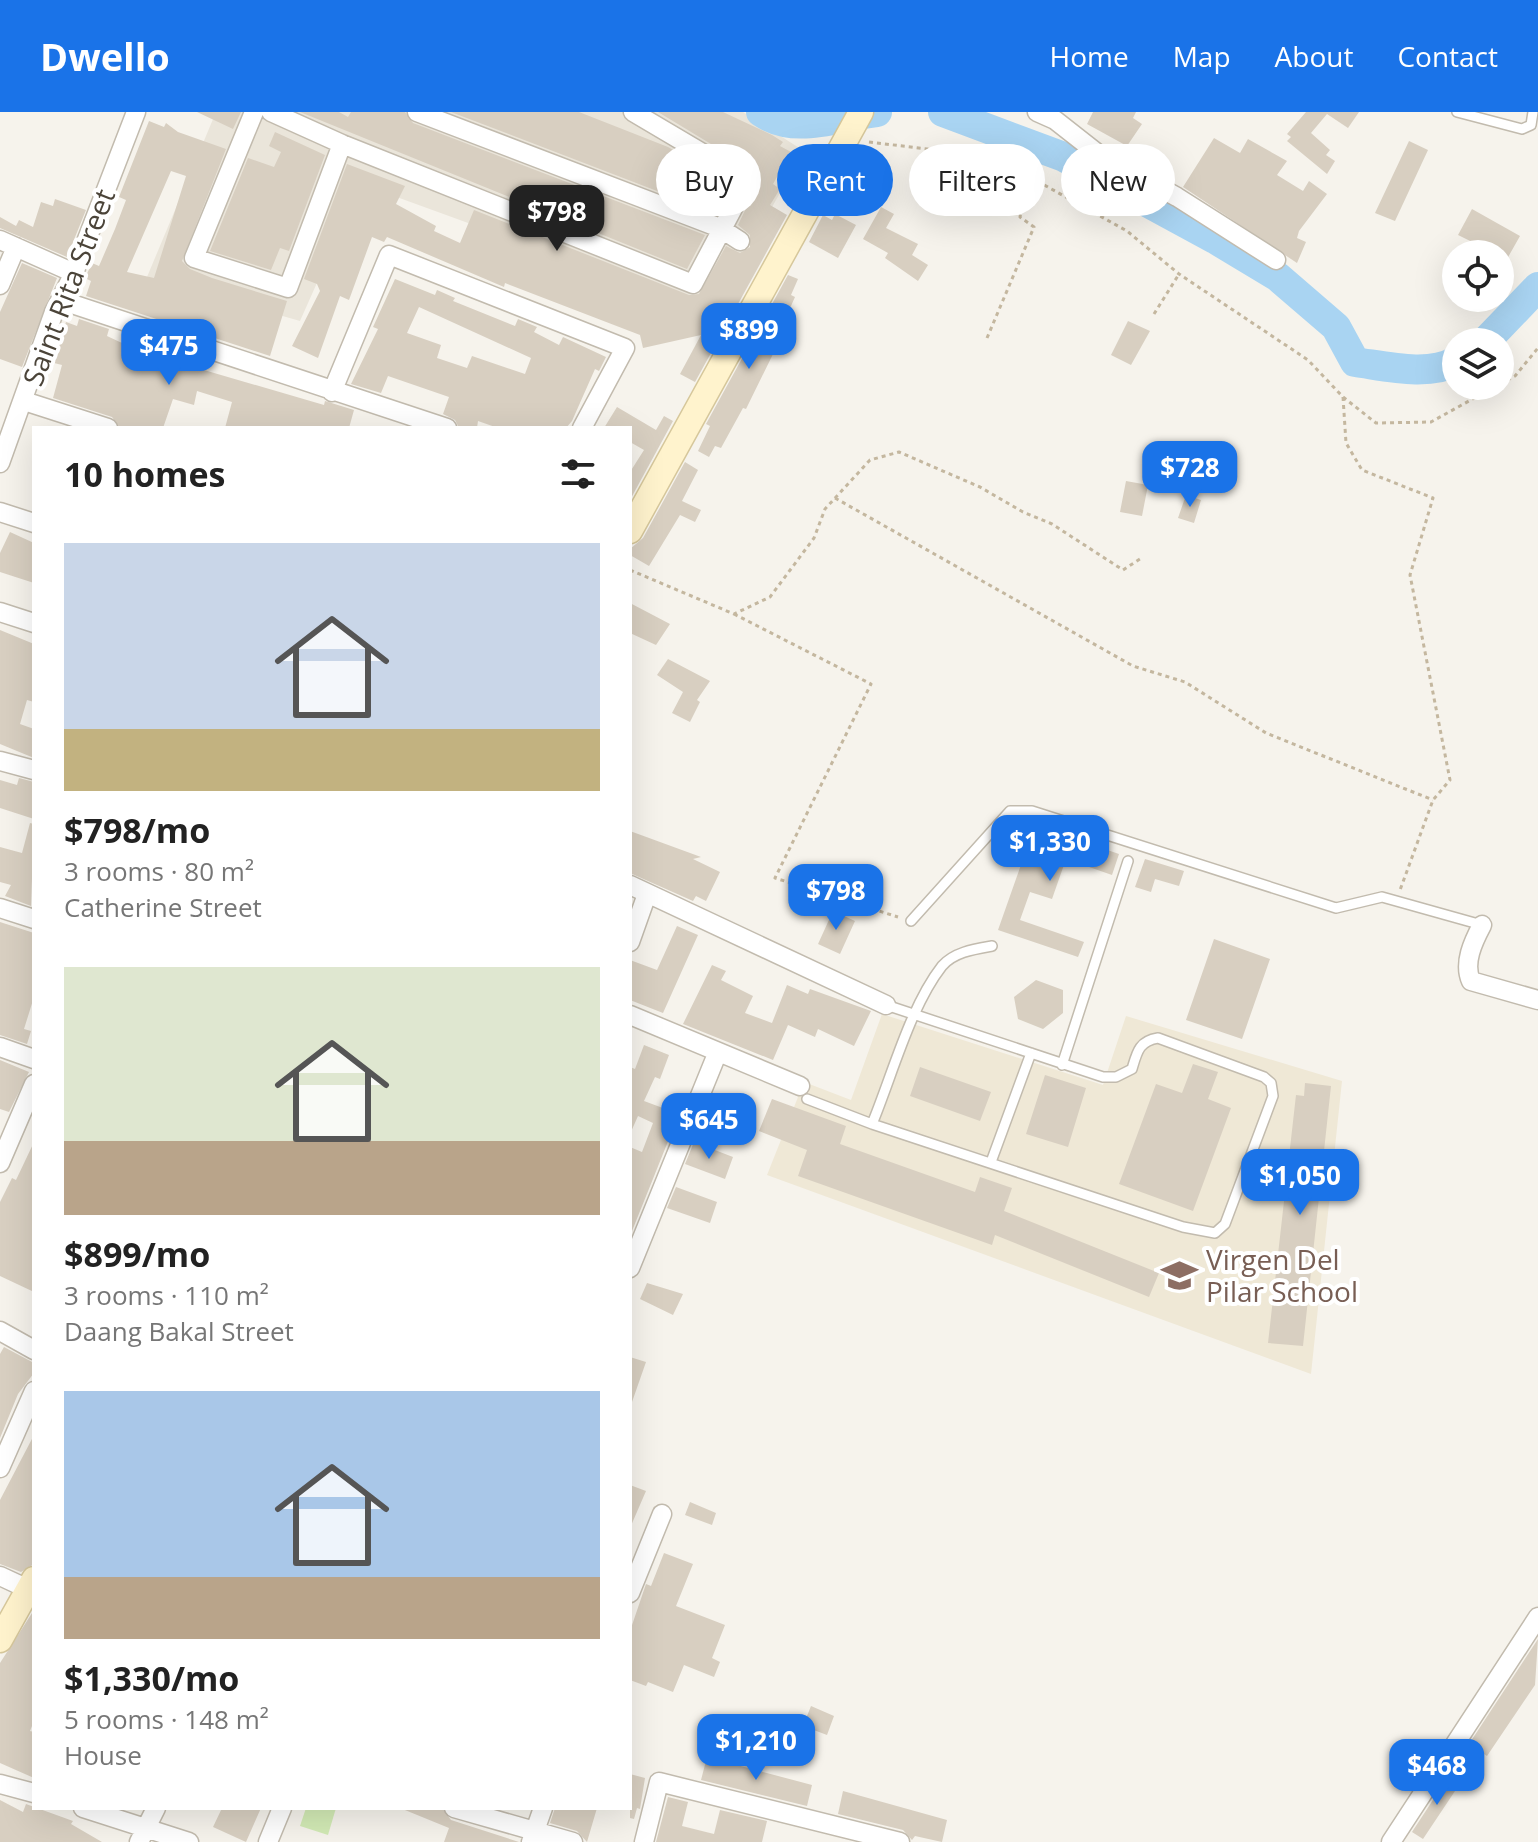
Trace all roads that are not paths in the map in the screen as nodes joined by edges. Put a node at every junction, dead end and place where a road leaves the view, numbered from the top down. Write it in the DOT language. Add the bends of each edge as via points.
graph roads {
  1 [pos="136,112"];
  2 [pos="254,112"];
  3 [pos="271,112"];
  4 [pos="417,112"];
  5 [pos="633,112"];
  6 [pos="861,112"];
  7 [pos="1037,112"];
  8 [pos="1457,112"];
  9 [pos="1533,112"];
  10 [pos="342,144"];
  11 [pos="720,228"];
  12 [pos="740,241"];
  13 [pos="8,243"];
  14 [pos="1276,260"];
  15 [pos="74,273"];
  16 [pos="1,281"];
  17 [pos="60,300"];
  18 [pos="332,392"];
  19 [pos="24,401"];
  20 [pos="102,426"];
  21 [pos="441,426"];
  22 [pos="583,426"];
  23 [pos="0,463"];
  24 [pos="0,512"];
  25 [pos="32,522"];
  26 [pos="632,527"];
  27 [pos="0,612"];
  28 [pos="32,622"];
  29 [pos="0,761"];
  30 [pos="32,769"];
  31 [pos="1128,861"];
  32 [pos="632,886"];
  33 [pos="647,894"];
  34 [pos="0,908"];
  35 [pos="32,918"];
  36 [pos="911,921"];
  37 [pos="1482,925"];
  38 [pos="632,936"];
  39 [pos="992,946"];
  40 [pos="1538,1000"];
  41 [pos="886,1005"];
  42 [pos="632,1016"];
  43 [pos="915,1016"];
  44 [pos="0,1047"];
  45 [pos="1031,1053"];
  46 [pos="717,1054"];
  47 [pos="32,1058"];
  48 [pos="1062,1065"];
  49 [pos="32,1089"];
  50 [pos="804,1092"];
  51 [pos="872,1124"];
  52 [pos="991,1162"];
  53 [pos="0,1163"];
  54 [pos="632,1263"];
  55 [pos="0,1331"];
  56 [pos="32,1349"];
  57 [pos="32,1395"];
  58 [pos="2,1460"];
  59 [pos="662,1514"];
  60 [pos="0,1576"];
  61 [pos="31,1584"];
  62 [pos="632,1588"];
  63 [pos="1538,1617"];
  64 [pos="0,1640"];
  65 [pos="2,1789"];
  66 [pos="32,1793"];
  67 [pos="87,1810"];
  68 [pos="155,1810"];
  69 [pos="281,1810"];
  70 [pos="459,1810"];
  71 [pos="542,1810"];
  72 [pos="143,1835"];
  73 [pos="532,1837"];
  74 [pos="189,1842"];
  75 [pos="268,1842"];
  76 [pos="573,1842"];
  77 [pos="644,1842"];
  78 [pos="900,1842"];
  79 [pos="1391,1842"];
  1 -- 15 [label="street, Saint Rita Street"];
  2 -- 10 [label="street" via="194,258 288,288"];
  3 -- 10 [label="street"];
  4 -- 11 [label="street"];
  5 -- 11 [label="street" via="748,180"];
  6 -- 26 [label="street"];
  7 -- 14 [label="street"];
  8 -- 9 [label="lane" via="1522,129 1531,125"];
  10 -- 11 [label="street" via="693,284"];
  11 -- 12 [label="street"];
  13 -- 15 [label="street"];
  13 -- 16 [label="street"];
  15 -- 17 [label="street, Saint Rita Street"];
  17 -- 18 [label="street"];
  17 -- 19 [label="street, Saint Rita Street"];
  18 -- 21 [label="street"];
  18 -- 22 [label="street" via="389,255 625,348"];
  19 -- 20 [label="street"];
  19 -- 23 [label="street, Saint Rita Street"];
  24 -- 25 [label="street"];
  27 -- 28 [label="street"];
  29 -- 30 [label="street"];
  31 -- 48 [label="lane"];
  32 -- 33 [label="street"];
  33 -- 38 [label="street"];
  33 -- 41 [label="street"];
  34 -- 35 [label="street"];
  36 -- 37 [label="lane" via="1010,811 1032,811 1336,908 1382,897"];
  37 -- 40 [label="street" via="1471,947 1471,981"];
  39 -- 43 [label="lane" via="965,951 943,964"];
  41 -- 43 [label="lane"];
  42 -- 46 [label="street"];
  43 -- 45 [label="lane"];
  43 -- 51 [label="lane"];
  44 -- 47 [label="street"];
  45 -- 48 [label="lane"];
  45 -- 52 [label="lane"];
  46 -- 50 [label="street"];
  46 -- 54 [label="street"];
  48 -- 52 [label="lane" via="1116,1077 1132,1069 1139,1047 1158,1038 1271,1083 1273,1096 1225,1224 1215,1233 1183,1227"];
  49 -- 53 [label="street"];
  50 -- 51 [label="lane"];
  51 -- 52 [label="lane"];
  55 -- 56 [label="street"];
  57 -- 58 [label="street"];
  59 -- 62 [label="street"];
  60 -- 61 [label="street"];
  61 -- 64 [label="street"];
  63 -- 79 [label="street"];
  65 -- 66 [label="street"];
  67 -- 72 [label="street"];
  68 -- 72 [label="street"];
  69 -- 75 [label="street"];
  70 -- 73 [label="street"];
  71 -- 73 [label="street"];
  72 -- 74 [label="street"];
  73 -- 76 [label="street"];
  77 -- 78 [label="street" via="659,1782"];
}
